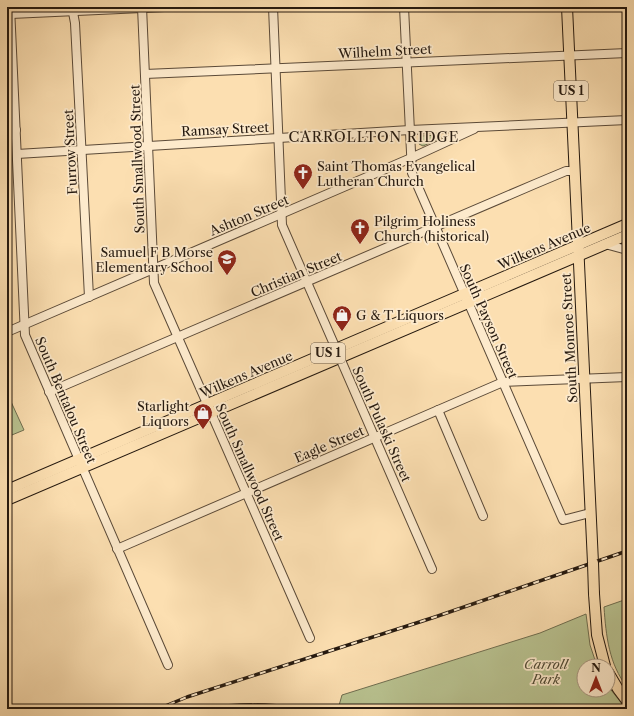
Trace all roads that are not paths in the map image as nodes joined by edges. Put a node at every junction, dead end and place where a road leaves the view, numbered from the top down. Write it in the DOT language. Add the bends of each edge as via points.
graph roads {
  1 [pos="164,7"];
  2 [pos="273,7"];
  3 [pos="404,7"];
  4 [pos="567,7"];
  5 [pos="142,8"];
  6 [pos="72,9"];
  7 [pos="11,11"];
  8 [pos="627,53"];
  9 [pos="569,55"];
  10 [pos="407,62"];
  11 [pos="275,69"];
  12 [pos="145,74"];
  13 [pos="627,120"];
  14 [pos="573,123"];
  15 [pos="477,127"];
  16 [pos="7,130"];
  17 [pos="16,130"];
  18 [pos="410,130"];
  19 [pos="278,138"];
  20 [pos="148,146"];
  21 [pos="82,150"];
  22 [pos="17,154"];
  23 [pos="411,158"];
  24 [pos="574,171"];
  25 [pos="282,214"];
  26 [pos="627,224"];
  27 [pos="435,227"];
  28 [pos="627,234"];
  29 [pos="604,244"];
  30 [pos="627,250"];
  31 [pos="578,251"];
  32 [pos="153,269"];
  33 [pos="307,282"];
  34 [pos="89,297"];
  35 [pos="466,298"];
  36 [pos="24,325"];
  37 [pos="7,332"];
  38 [pos="178,337"];
  39 [pos="338,354"];
  40 [pos="627,377"];
  41 [pos="584,379"];
  42 [pos="503,382"];
  43 [pos="49,392"];
  44 [pos="209,409"];
  45 [pos="438,410"];
  46 [pos="374,437"];
  47 [pos="80,464"];
  48 [pos="7,490"];
  49 [pos="246,493"];
  50 [pos="7,500"];
  51 [pos="484,516"];
  52 [pos="590,516"];
  53 [pos="117,549"];
  54 [pos="432,569"];
  55 [pos="310,638"];
  56 [pos="603,658"];
  57 [pos="168,665"];
  58 [pos="616,686"];
  59 [pos="627,701"];
  1 -- 5 [label="street"];
  2 -- 11 [label="street, South Pulaski Street"];
  3 -- 10 [label="street, South Payson Street"];
  4 -- 9 [label="main road, South Monroe Street / US 1"];
  5 -- 6 [label="street"];
  5 -- 12 [label="street, South Smallwood Street"];
  6 -- 7 [label="street"];
  6 -- 21 [label="street, Furrow Street" via="75,23"];
  7 -- 17 [label="street, South Bentalou Street"];
  8 -- 9 [label="street, Wilhelm Street"];
  9 -- 10 [label="street, Wilhelm Street"];
  9 -- 14 [label="main road, South Monroe Street / US 1"];
  10 -- 11 [label="street, Wilhelm Street"];
  10 -- 18 [label="street, South Payson Street"];
  11 -- 12 [label="street, Wilhelm Street"];
  11 -- 19 [label="street, South Pulaski Street"];
  12 -- 20 [label="street, South Smallwood Street"];
  13 -- 14 [label="street, Ramsay Street"];
  14 -- 15 [label="street, Ramsay Street"];
  14 -- 24 [label="main road, South Monroe Street / US 1"];
  15 -- 18 [label="street, Ramsay Street"];
  15 -- 23 [label="street, Ashton Street"];
  16 -- 17 [label="street"];
  17 -- 22 [label="street, South Bentalou Street"];
  18 -- 19 [label="street, Ramsay Street"];
  18 -- 23 [label="street, South Payson Street"];
  19 -- 20 [label="street, Ramsay Street"];
  19 -- 25 [label="street, South Pulaski Street"];
  20 -- 21 [label="street, Ramsay Street"];
  20 -- 32 [label="street, South Smallwood Street"];
  21 -- 22 [label="street, Ramsay Street"];
  21 -- 34 [label="street, Furrow Street"];
  22 -- 36 [label="street, South Bentalou Street"];
  23 -- 25 [label="street, Ashton Street"];
  23 -- 27 [label="street, South Payson Street" via="412,173"];
  24 -- 27 [label="street, Christian Street" via="566,171"];
  24 -- 31 [label="main road, South Monroe Street / US 1"];
  25 -- 32 [label="street, Ashton Street"];
  25 -- 33 [label="street, South Pulaski Street" via="282,225"];
  26 -- 31 [label="main road, Wilkens Avenue"];
  27 -- 33 [label="street, Christian Street"];
  27 -- 35 [label="street, South Payson Street"];
  28 -- 29 [label="main road, Wilkens Avenue / US 1"];
  29 -- 30 [label="street"];
  29 -- 31 [label="main road, Wilkens Avenue / US 1"];
  31 -- 35 [label="main road, Wilkens Avenue / US 1"];
  31 -- 41 [label="main road, South Monroe Street"];
  32 -- 34 [label="street, Ashton Street"];
  32 -- 38 [label="street, South Smallwood Street" via="154,283"];
  33 -- 38 [label="street, Christian Street"];
  33 -- 39 [label="street, South Pulaski Street"];
  34 -- 36 [label="street, Ashton Street"];
  35 -- 39 [label="main road, Wilkens Avenue / US 1"];
  35 -- 42 [label="street, South Payson Street"];
  36 -- 37 [label="street, Ashton Street"];
  36 -- 43 [label="street, South Bentalou Street" via="25,335"];
  38 -- 43 [label="street, Christian Street"];
  38 -- 44 [label="street, South Smallwood Street"];
  39 -- 44 [label="main road, Wilkens Avenue / US 1"];
  39 -- 46 [label="street, South Pulaski Street"];
  40 -- 41 [label="street, Eagle Street"];
  41 -- 42 [label="street, Eagle Street"];
  41 -- 52 [label="main road, South Monroe Street"];
  42 -- 45 [label="street, Eagle Street"];
  42 -- 52 [label="street, South Payson Street" via="563,520"];
  43 -- 47 [label="street, South Bentalou Street"];
  44 -- 47 [label="main road, Wilkens Avenue / US 1"];
  44 -- 49 [label="street, South Smallwood Street"];
  45 -- 46 [label="street, Eagle Street"];
  45 -- 51 [label="street"];
  46 -- 49 [label="street, Eagle Street"];
  46 -- 54 [label="street, South Pulaski Street"];
  47 -- 48 [label="main road, Wilkens Avenue / US 1"];
  47 -- 50 [label="main road, Wilkens Avenue / US 1"];
  47 -- 53 [label="street, South Bentalou Street"];
  49 -- 53 [label="street, Eagle Street"];
  49 -- 55 [label="street, South Smallwood Street"];
  52 -- 56 [label="main road, South Monroe Street, bridge" via="597,635"];
  53 -- 57 [label="street, South Bentalou Street"];
  58 -- 59 [label="main road"];
}
